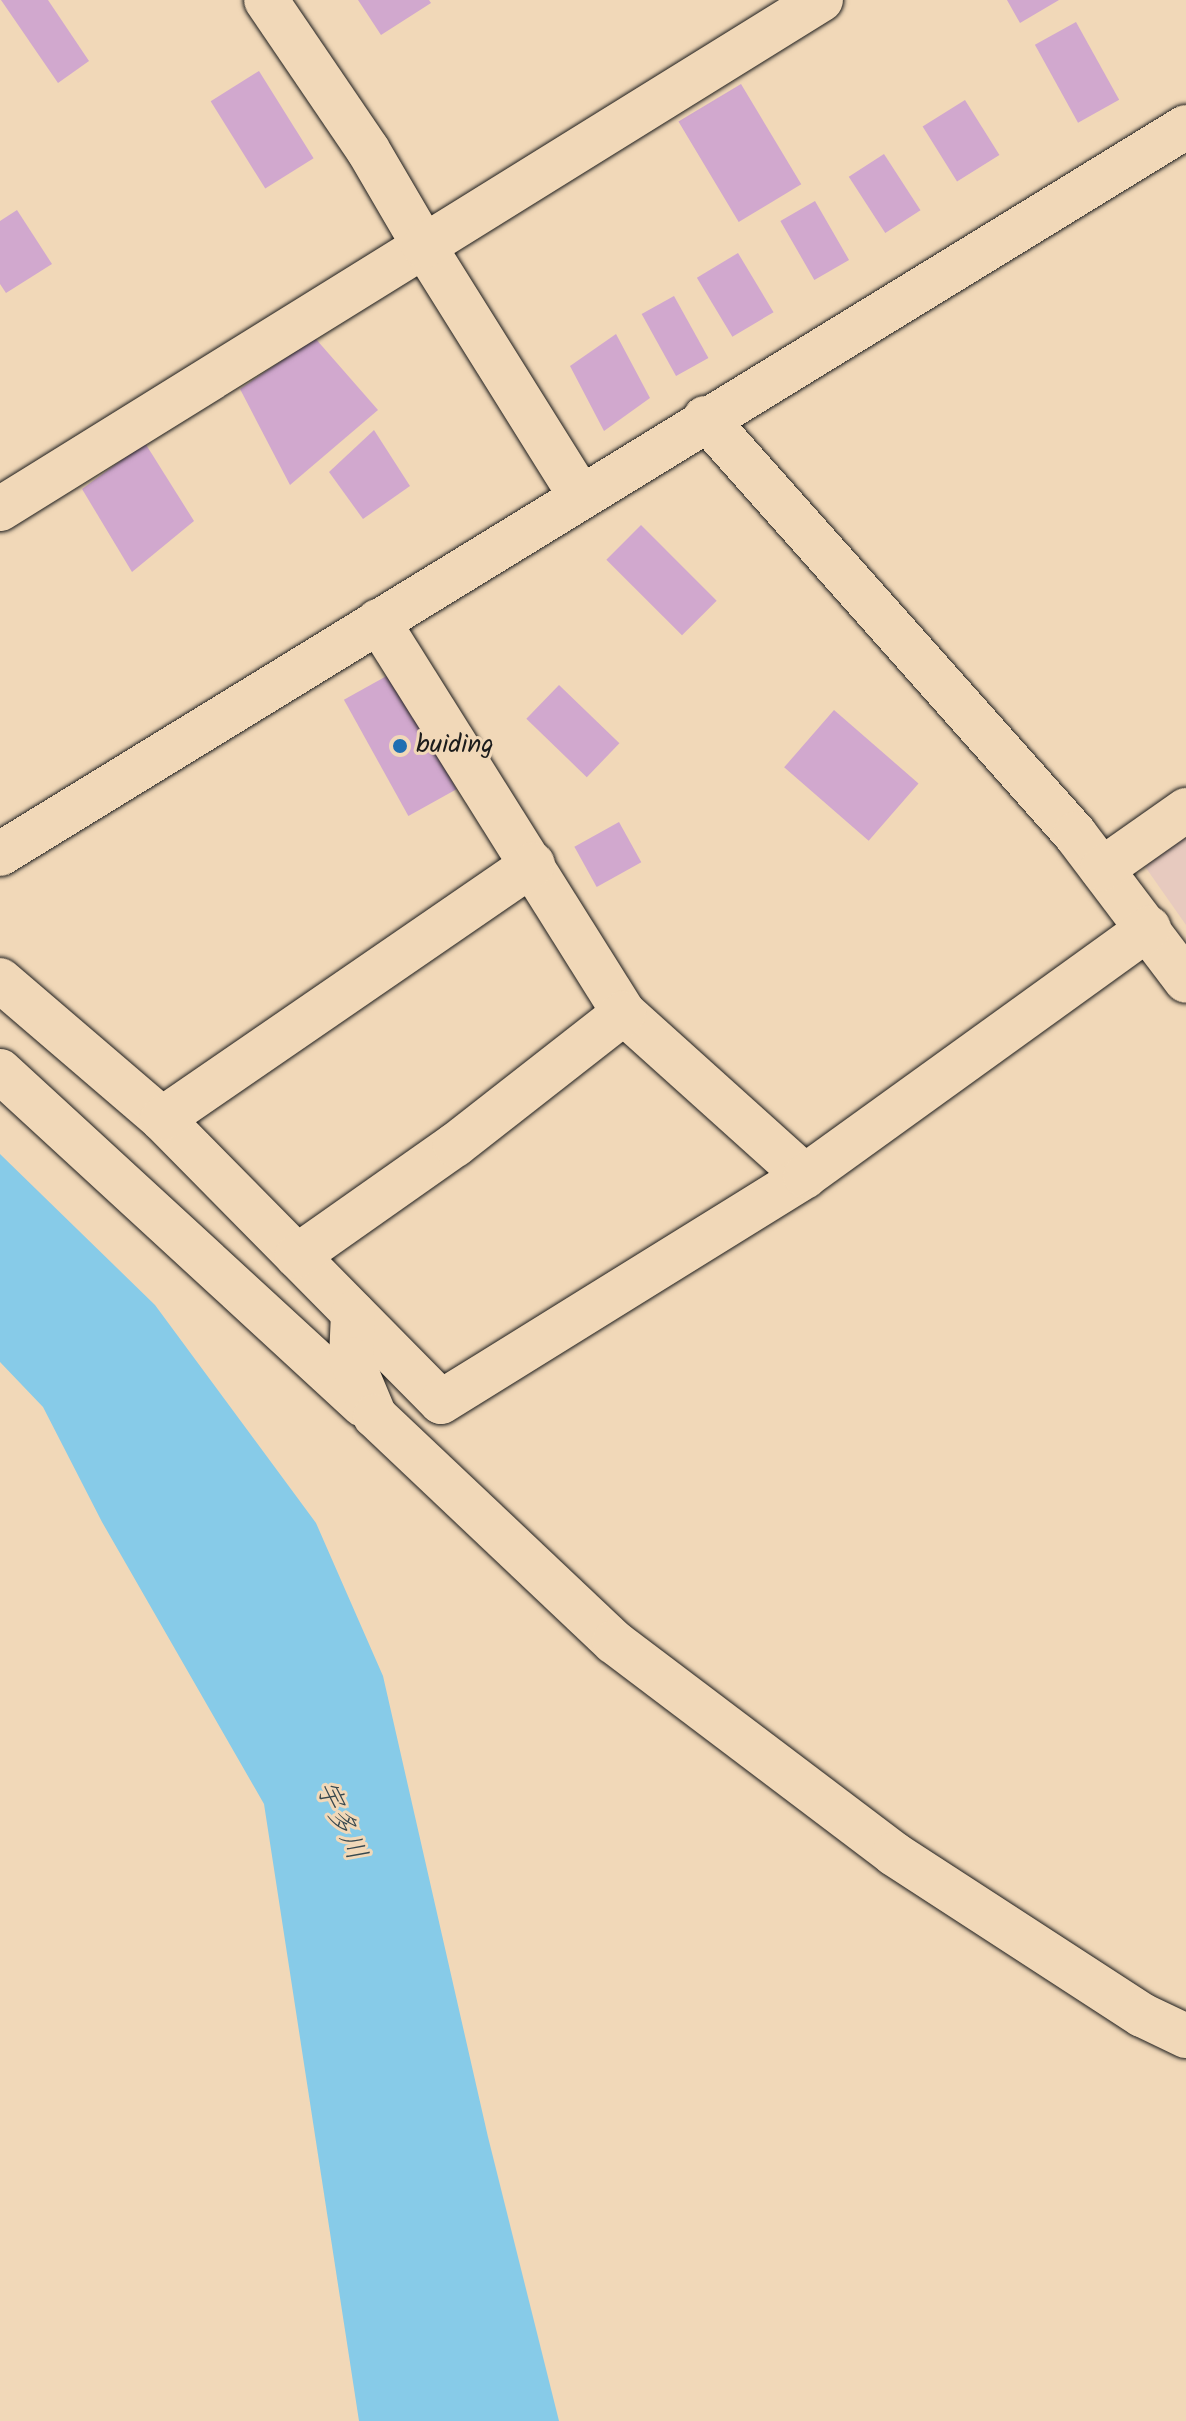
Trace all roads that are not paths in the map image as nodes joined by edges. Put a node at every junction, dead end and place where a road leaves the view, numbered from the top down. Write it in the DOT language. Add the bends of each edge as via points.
graph roads {
  1 [pos="266,0"];
  2 [pos="821,0"];
  3 [pos="1186,127"];
  4 [pos="424,246"];
  5 [pos="705,418"];
  6 [pos="580,496"];
  7 [pos="0,509"];
  8 [pos="378,621"];
  9 [pos="1186,810"];
  10 [pos="0,854"];
  11 [pos="533,864"];
  12 [pos="1102,869"];
  13 [pos="1149,928"];
  14 [pos="0,980"];
  15 [pos="1186,981"];
  16 [pos="624,1013"];
  17 [pos="0,1071"];
  18 [pos="162,1119"];
  19 [pos="805,1176"];
  20 [pos="297,1256"];
  21 [pos="353,1313"];
  22 [pos="375,1416"];
  23 [pos="1186,2036"];
  1 -- 4 [label="street" via="368,150"];
  2 -- 4 [label="street"];
  3 -- 5 [label="street"];
  4 -- 6 [label="street"];
  4 -- 7 [label="street"];
  5 -- 6 [label="street"];
  5 -- 12 [label="street"];
  6 -- 8 [label="street"];
  8 -- 10 [label="street"];
  8 -- 11 [label="street"];
  9 -- 12 [label="street"];
  11 -- 16 [label="street"];
  11 -- 18 [label="street"];
  12 -- 13 [label="street"];
  13 -- 15 [label="street"];
  13 -- 19 [label="street"];
  14 -- 18 [label="street"];
  16 -- 19 [label="street"];
  16 -- 20 [label="street" via="455,1145"];
  17 -- 22 [label="street"];
  18 -- 20 [label="street"];
  19 -- 21 [label="street" via="441,1402"];
  20 -- 21 [label="street"];
  21 -- 22 [label="street" via="351,1359"];
  22 -- 23 [label="street" via="614,1642 894,1854 1142,2015"];
}
